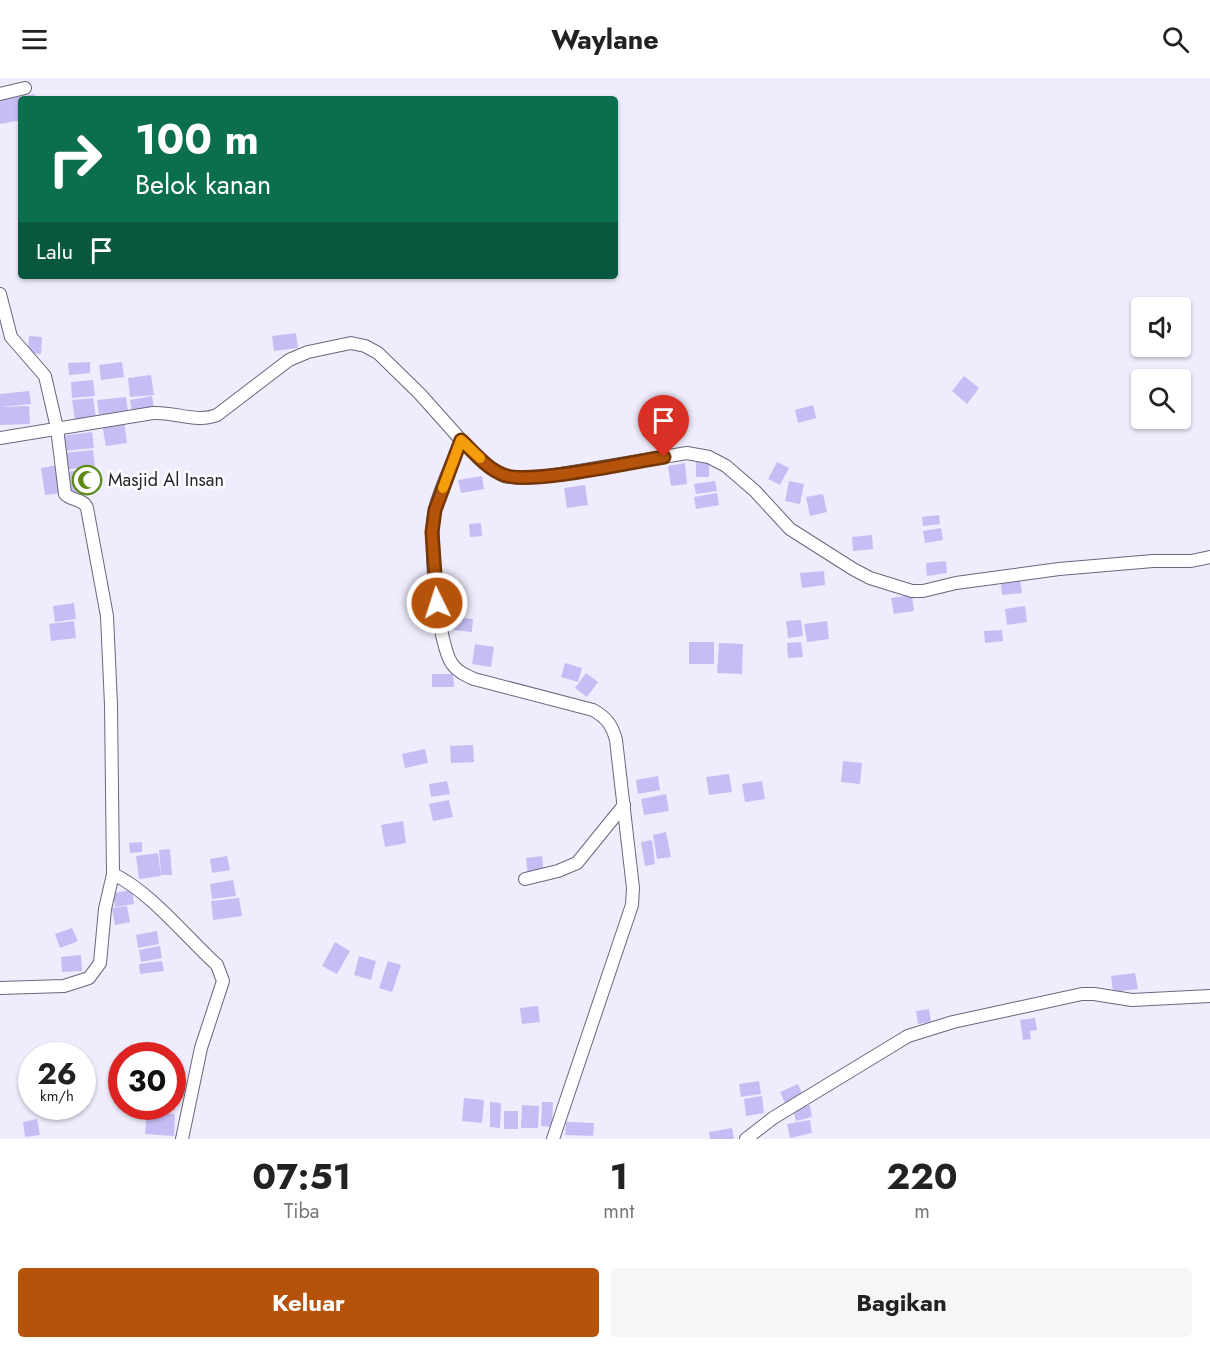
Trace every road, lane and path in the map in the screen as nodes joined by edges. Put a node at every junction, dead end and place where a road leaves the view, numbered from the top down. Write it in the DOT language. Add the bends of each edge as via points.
graph roads {
  1 [pos="25,88"];
  2 [pos="0,94"];
  3 [pos="0,294"];
  4 [pos="57,428"];
  5 [pos="0,438"];
  6 [pos="461,440"];
  7 [pos="1210,558"];
  8 [pos="624,805"];
  9 [pos="113,874"];
  10 [pos="525,879"];
  11 [pos="0,988"];
  12 [pos="1210,996"];
  13 [pos="182,1139"];
  14 [pos="554,1139"];
  15 [pos="746,1139"];
  1 -- 2 [label="street"];
  3 -- 4 [label="street" via="11,337 45,376"];
  4 -- 5 [label="street"];
  4 -- 6 [label="street" via="153,412 208,418 289,360 351,343 378,353"];
  4 -- 9 [label="street" via="65,494 87,508 107,616"];
  6 -- 7 [label="street" via="489,467 504,476 519,478 687,453 709,457 755,491 801,537 870,578 912,591 1059,568"];
  6 -- 8 [label="street" via="435,510 432,532 444,647 461,674 604,716 616,740"];
  8 -- 10 [label="street" via="577,863"];
  8 -- 14 [label="street" via="633,905"];
  9 -- 11 [label="street" via="100,963 89,978 63,986"];
  9 -- 13 [label="street" via="144,893 217,965 223,981 201,1048"];
  12 -- 15 [label="street" via="1132,1000 1082,994 953,1022 908,1036 773,1118"];
}
